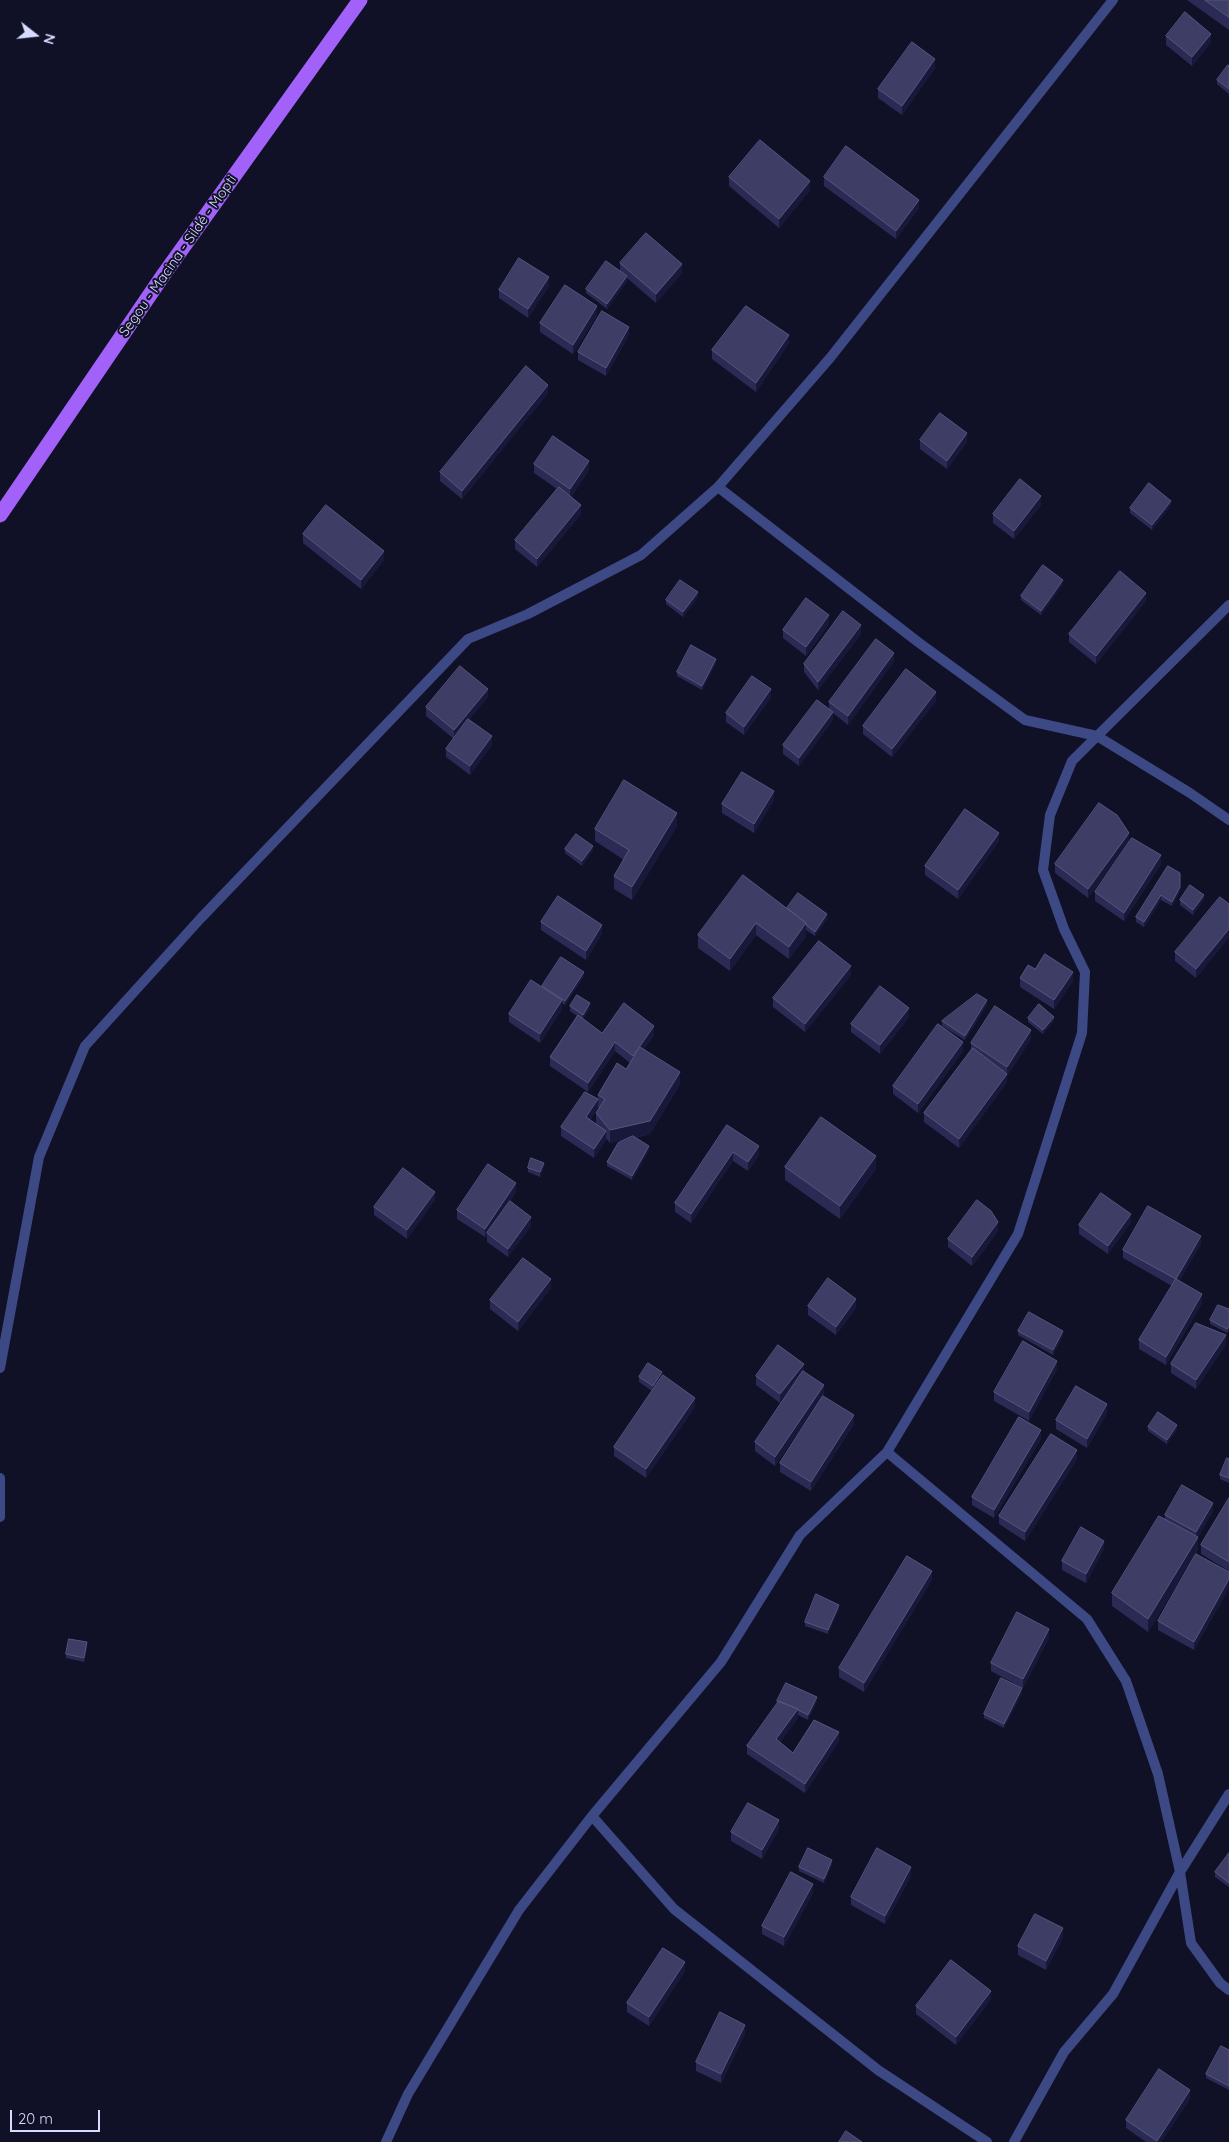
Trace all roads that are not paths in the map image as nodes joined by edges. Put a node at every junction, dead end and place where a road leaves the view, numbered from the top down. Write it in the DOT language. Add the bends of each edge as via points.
graph roads {
  1 [pos="360,0"];
  2 [pos="1113,0"];
  3 [pos="718,486"];
  4 [pos="0,516"];
  5 [pos="1229,605"];
  6 [pos="1097,736"];
  7 [pos="1229,820"];
  8 [pos="0,1368"];
  9 [pos="887,1452"];
  10 [pos="0,1478"];
  11 [pos="0,1517"];
  12 [pos="1229,1794"];
  13 [pos="592,1816"];
  14 [pos="1180,1872"];
  15 [pos="1229,1990"];
  16 [pos="386,2142"];
  17 [pos="987,2142"];
  18 [pos="1014,2142"];
  1 -- 4 [label="main road, Segou - Macina - Sildé - Mopti" via="164,274"];
  2 -- 3 [label="street" via="830,358"];
  3 -- 6 [label="street" via="1024,720"];
  3 -- 8 [label="street" via="641,555 528,614 468,639 200,918 85,1046 39,1157"];
  5 -- 6 [label="street"];
  6 -- 7 [label="street"];
  6 -- 9 [label="street" via="1072,761 1050,815 1043,870 1064,929 1084,972 1082,1033 1018,1234"];
  9 -- 13 [label="street" via="800,1536 721,1662"];
  9 -- 14 [label="street" via="1087,1619 1126,1681 1158,1774"];
  10 -- 11 [label="street"];
  12 -- 14 [label="street"];
  13 -- 16 [label="street" via="519,1910 408,2094"];
  13 -- 17 [label="street" via="674,1909 878,2070"];
  14 -- 15 [label="street" via="1191,1943 1220,1983"];
  14 -- 18 [label="street" via="1113,1994 1064,2052"];
}
